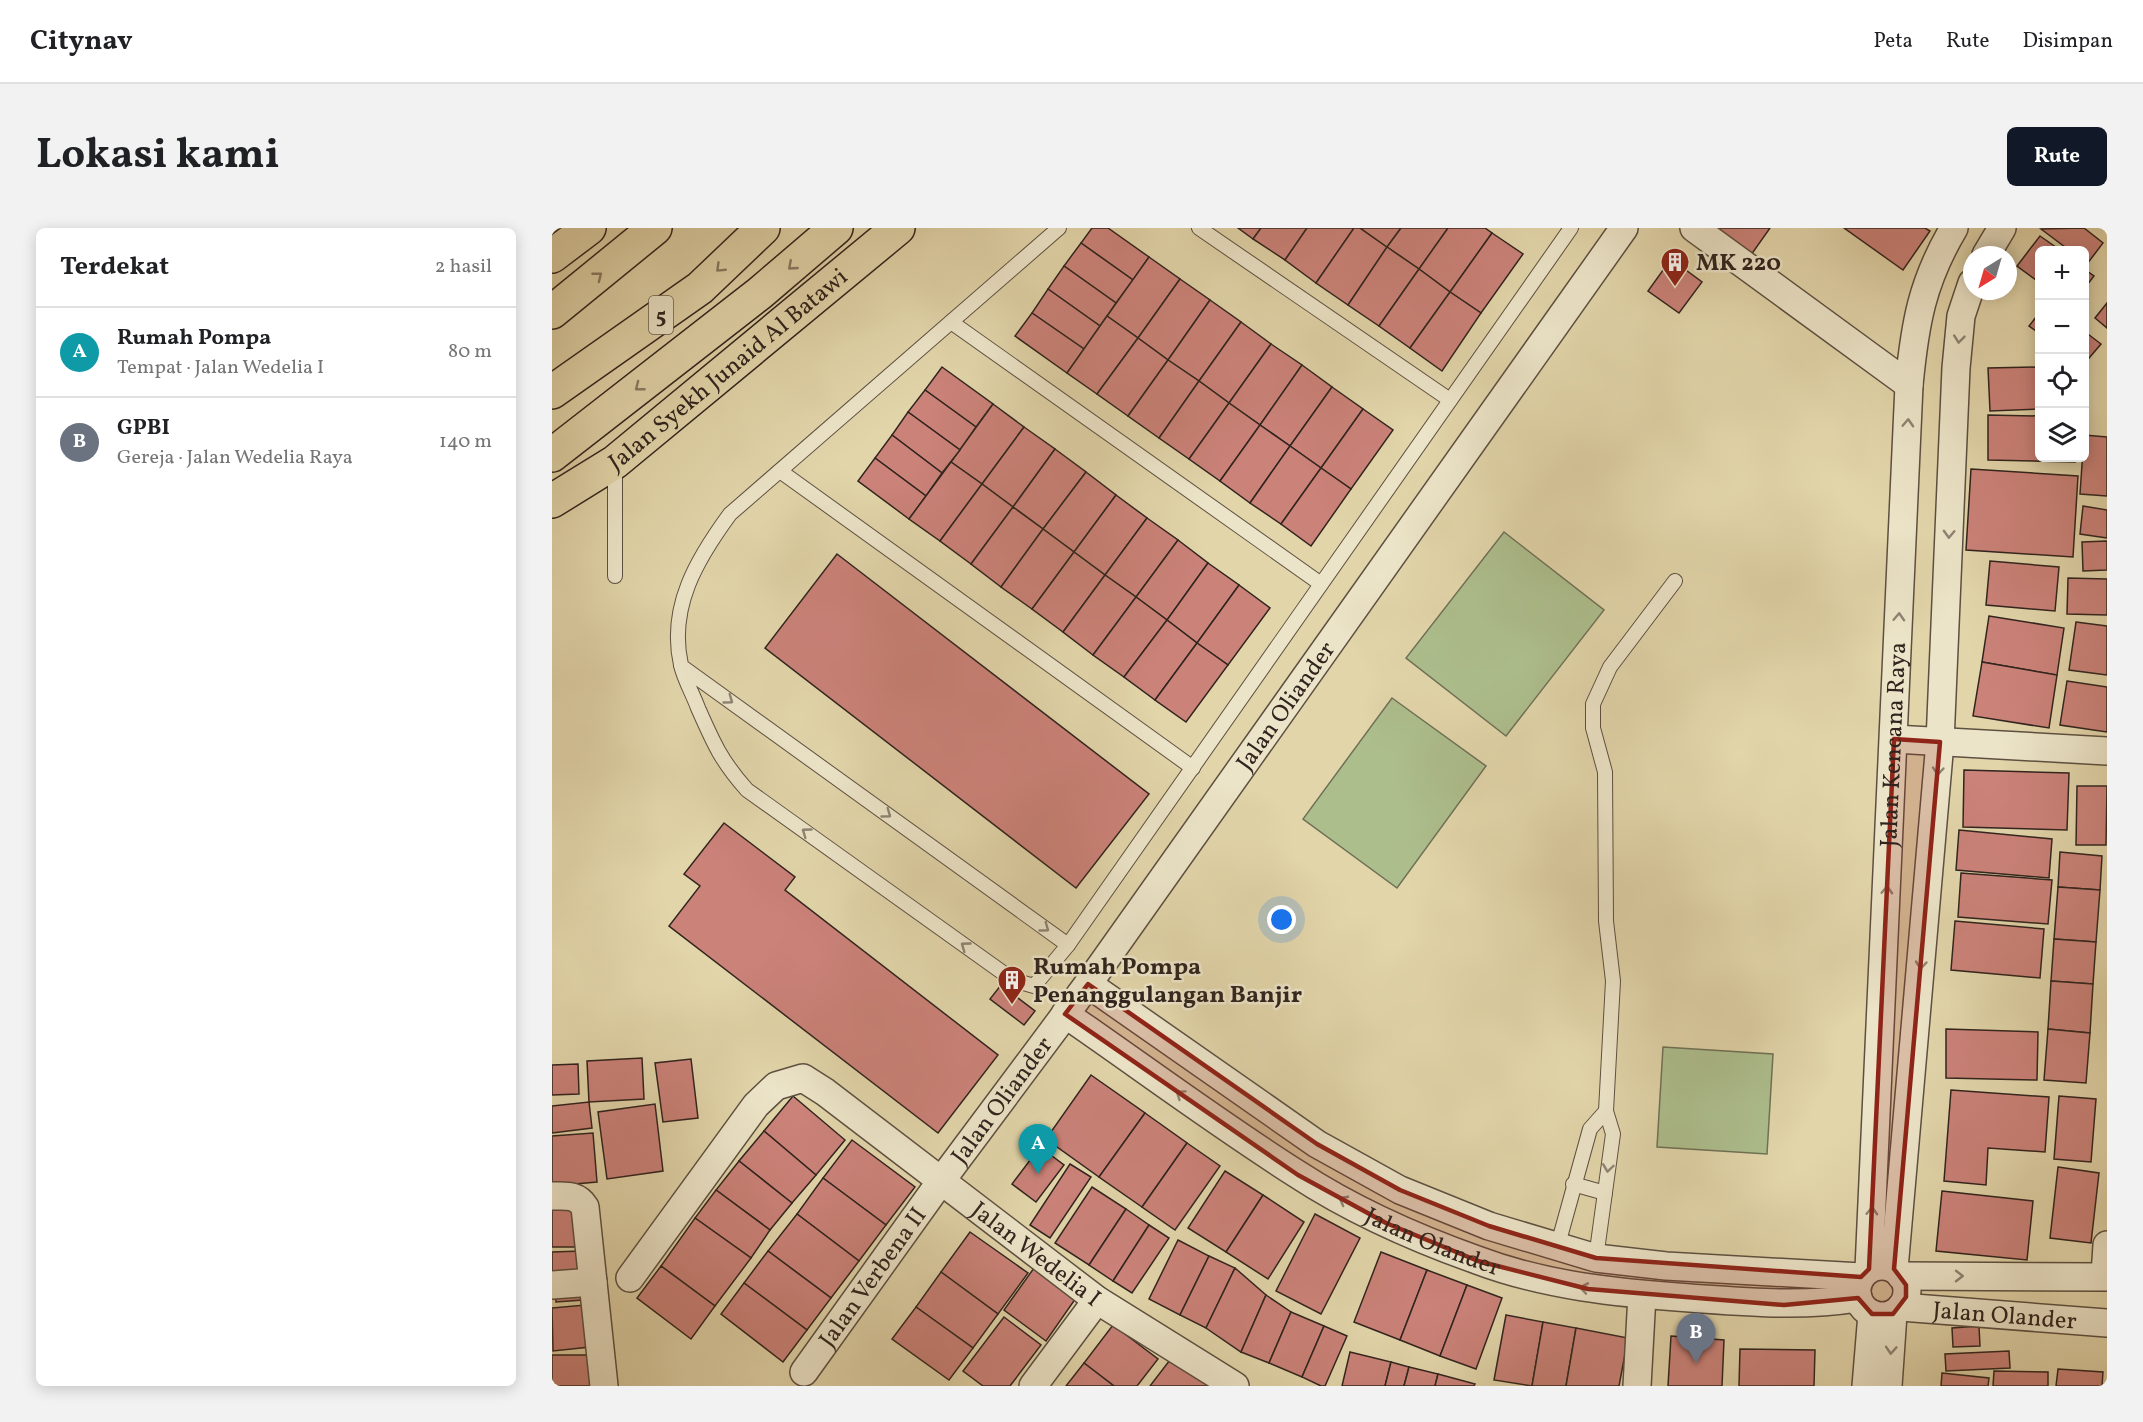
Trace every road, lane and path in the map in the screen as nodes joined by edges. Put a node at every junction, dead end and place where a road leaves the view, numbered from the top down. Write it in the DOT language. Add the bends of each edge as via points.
graph roads {
  1 [pos="589,228"];
  2 [pos="655,228"];
  3 [pos="763,228"];
  4 [pos="836,228"];
  5 [pos="898,228"];
  6 [pos="1059,228"];
  7 [pos="1199,228"];
  8 [pos="1571,228"];
  9 [pos="1624,228"];
  10 [pos="1694,228"];
  11 [pos="1954,228"];
  12 [pos="2002,228"];
  13 [pos="1991,246"];
  14 [pos="552,256"];
  15 [pos="1966,300"];
  16 [pos="552,312"];
  17 [pos="951,322"];
  18 [pos="1909,385"];
  19 [pos="552,393"];
  20 [pos="1450,400"];
  21 [pos="552,455"];
  22 [pos="615,462"];
  23 [pos="780,471"];
  24 [pos="552,501"];
  25 [pos="615,576"];
  26 [pos="1675,581"];
  27 [pos="1321,584"];
  28 [pos="681,666"];
  29 [pos="1894,739"];
  30 [pos="1940,742"];
  31 [pos="2107,751"];
  32 [pos="1192,768"];
  33 [pos="1068,945"];
  34 [pos="1088,984"];
  35 [pos="1065,1014"];
  36 [pos="1606,1111"];
  37 [pos="941,1181"];
  38 [pos="1573,1184"];
  39 [pos="1605,1193"];
  40 [pos="552,1196"];
  41 [pos="2107,1245"];
  42 [pos="1557,1248"];
  43 [pos="1596,1258"];
  44 [pos="2106,1276"];
  45 [pos="630,1278"];
  46 [pos="593,1282"];
  47 [pos="552,1285"];
  48 [pos="1881,1290"];
  49 [pos="1642,1295"];
  50 [pos="1097,1300"];
  51 [pos="2107,1323"];
  52 [pos="804,1372"];
  53 [pos="604,1386"];
  54 [pos="1034,1386"];
  55 [pos="1234,1386"];
  56 [pos="1637,1386"];
  57 [pos="1866,1386"];
  58 [pos="1888,1386"];
  1 -- 14 [label="main road"];
  16 -- 2 [label="main road, one-way"];
  3 -- 19 [label="main road, 5, one-way" via="700,288"];
  4 -- 21 [label="main road, one-way" via="760,293"];
  5 -- 22 [label="main road, Jalan Syekh Junaid Al Batawi"];
  6 -- 17 [label="lane"];
  7 -- 20 [label="lane"];
  8 -- 20 [label="lane"];
  9 -- 34 [label="street, Jalan Oliander"];
  10 -- 18 [label="street"];
  11 -- 18 [label="street, Jalan Kencana Raya" via="1937,257 1916,322"];
  12 -- 13 [label="street"];
  15 -- 30 [label="street, Jalan Kencana Raya, one-way" via="1956,368"];
  17 -- 23 [label="lane"];
  17 -- 27 [label="lane"];
  29 -- 18 [label="street, Jalan Kencana Raya, one-way"];
  20 -- 27 [label="lane"];
  22 -- 24 [label="main road, Jalan Syekh Junaid Al Batawi"];
  22 -- 25 [label="lane"];
  23 -- 28 [label="lane" via="730,514 703,550 683,594 678,628"];
  23 -- 32 [label="lane"];
  26 -- 36 [label="lane" via="1610,667 1593,704 1593,728 1605,772 1606,921 1613,981"];
  27 -- 32 [label="lane"];
  28 -- 33 [label="lane, one-way"];
  33 -- 28 [label="lane, one-way" via="1034,986 1012,980 756,796 717,753"];
  29 -- 30 [label="street"];
  48 -- 29 [label="street, Jalan Kencana Raya, one-way"];
  30 -- 31 [label="street"];
  30 -- 48 [label="street, Jalan Kencana Raya, one-way"];
  32 -- 33 [label="lane"];
  34 -- 35 [label="street, Jalan Oliander"];
  34 -- 42 [label="street, Jalan Olander" via="1317,1144 1379,1179 1479,1222"];
  35 -- 37 [label="street, Jalan Oliander"];
  49 -- 35 [label="street, Jalan Olander, one-way" via="1588,1289 1478,1261 1386,1222 1298,1175"];
  36 -- 38 [label="lane" via="1590,1129"];
  36 -- 39 [label="lane, one-way" via="1613,1134"];
  37 -- 45 [label="street, Jalan Wedelia I" via="802,1078 776,1086 756,1105"];
  37 -- 50 [label="street, Jalan Wedelia I"];
  37 -- 52 [label="street, Jalan Verbena II"];
  38 -- 39 [label="lane"];
  38 -- 42 [label="lane"];
  39 -- 43 [label="lane"];
  40 -- 46 [label="street" via="574,1196 585,1207"];
  41 -- 44 [label="street"];
  42 -- 43 [label="street, Jalan Olander"];
  43 -- 48 [label="street, Jalan Olander"];
  48 -- 44 [label="street, Jalan Olander, one-way"];
  46 -- 47 [label="street"];
  46 -- 53 [label="street"];
  48 -- 49 [label="street, Jalan Olander" via="1818,1304 1784,1305"];
  48 -- 51 [label="street, Jalan Olander"];
  48 -- 57 [label="street, Jalan Kencana Raya"];
  48 -- 58 [label="street, Jalan Kencana Raya, one-way"];
  49 -- 56 [label="street"];
  50 -- 54 [label="street"];
  50 -- 55 [label="street, Jalan Wedelia I"];
}
